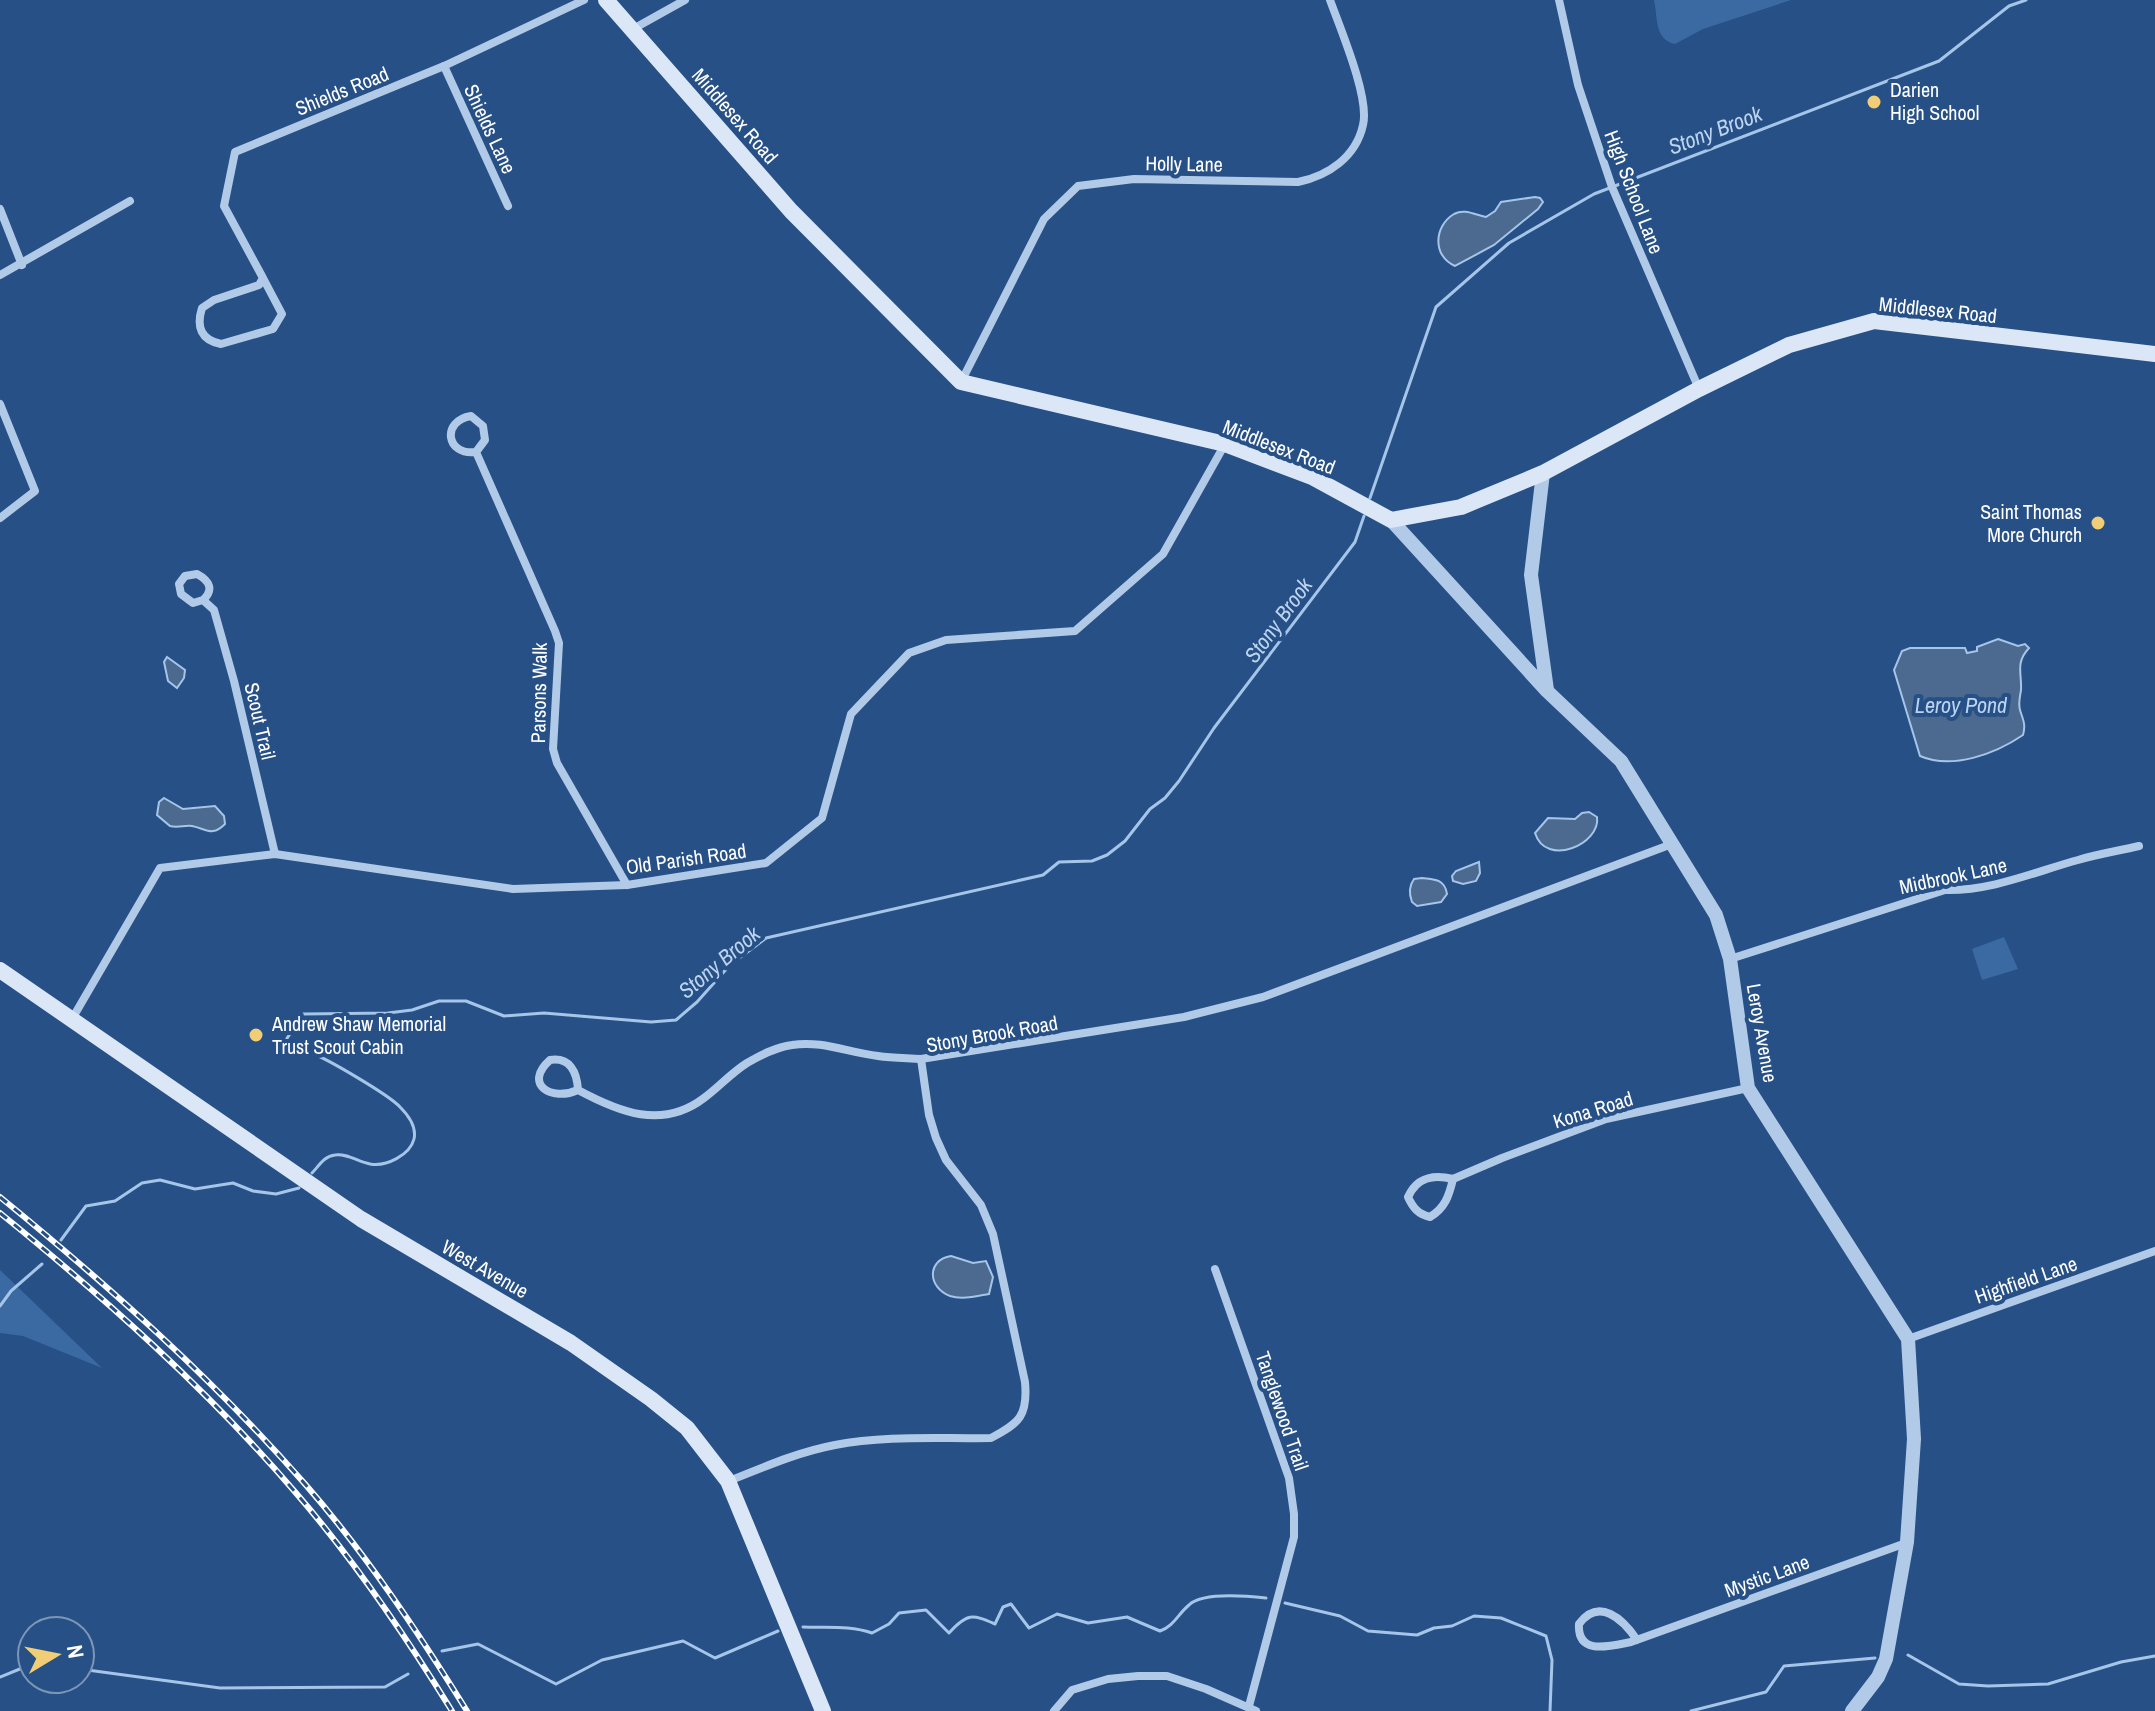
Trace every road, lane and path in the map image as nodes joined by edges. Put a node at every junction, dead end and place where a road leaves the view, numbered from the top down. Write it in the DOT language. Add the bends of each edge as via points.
graph roads {
  1 [pos="584,0"];
  2 [pos="606,0"];
  3 [pos="685,0"];
  4 [pos="1330,0"];
  5 [pos="1559,0"];
  6 [pos="633,29"];
  7 [pos="444,66"];
  8 [pos="130,201"];
  9 [pos="508,206"];
  10 [pos="0,209"];
  11 [pos="22,265"];
  12 [pos="0,275"];
  13 [pos="263,278"];
  14 [pos="2155,354"];
  15 [pos="961,382"];
  16 [pos="1699,389"];
  17 [pos="0,404"];
  18 [pos="1225,444"];
  19 [pos="476,452"];
  20 [pos="1543,473"];
  21 [pos="0,518"];
  22 [pos="1391,520"];
  23 [pos="203,600"];
  24 [pos="1547,691"];
  25 [pos="1672,844"];
  26 [pos="2139,846"];
  27 [pos="275,854"];
  28 [pos="627,885"];
  29 [pos="1730,959"];
  30 [pos="0,970"];
  31 [pos="72,1019"];
  32 [pos="921,1059"];
  33 [pos="1748,1088"];
  34 [pos="578,1090"];
  35 [pos="1453,1179"];
  36 [pos="2155,1251"];
  37 [pos="1215,1269"];
  38 [pos="1908,1339"];
  39 [pos="728,1481"];
  40 [pos="1907,1542"];
  41 [pos="1637,1640"];
  42 [pos="1253,1709"];
  43 [pos="823,1711"];
  44 [pos="1054,1711"];
  45 [pos="1852,1711"];
  1 -- 7 [label="street, Shields Road"];
  2 -- 6 [label="main road, Middlesex Road"];
  3 -- 6 [label="street"];
  4 -- 15 [label="street, Holly Lane" via="1361,92 1364,124 1349,156 1319,178 1298,182 1134,179 1078,186 1044,219"];
  5 -- 16 [label="street, High School Lane" via="1578,85 1612,187"];
  6 -- 15 [label="main road, Middlesex Road" via="791,211"];
  7 -- 9 [label="street, Shields Lane"];
  7 -- 13 [label="street, Shields Road" via="235,152 224,206"];
  8 -- 11 [label="street"];
  10 -- 11 [label="street"];
  11 -- 12 [label="street"];
  13 -- 13 [label="street, Shields Road" via="259,285 202,308 199,327 204,337 221,344 273,329 282,314"];
  14 -- 16 [label="main road, Middlesex Road" via="1874,321 1789,345"];
  15 -- 18 [label="main road, Middlesex Road"];
  16 -- 20 [label="main road, Middlesex Road"];
  17 -- 21 [label="street" via="35,491"];
  18 -- 22 [label="main road, Middlesex Road" via="1312,477"];
  18 -- 28 [label="street, Old Parish Road" via="1163,554 1075,631 946,640 909,653 851,714 822,818 766,863"];
  19 -- 19 [label="street, Parsons Walk" via="452,442 452,428 462,418 471,416 483,426 485,440"];
  19 -- 28 [label="street, Parsons Walk" via="559,643 553,749 557,763"];
  20 -- 22 [label="main road, Middlesex Road" via="1461,507"];
  20 -- 24 [label="street" via="1531,575"];
  22 -- 24 [label="street, Leroy Avenue"];
  23 -- 27 [label="street, Scout Trail" via="214,610"];
  24 -- 25 [label="street, Leroy Avenue" via="1621,761"];
  25 -- 29 [label="street, Leroy Avenue" via="1716,915"];
  25 -- 32 [label="street, Stony Brook Road" via="1263,997 1171,1019"];
  26 -- 29 [label="street, Midbrook Lane" via="1968,890 1945,890"];
  27 -- 28 [label="street, Old Parish Road" via="513,889"];
  27 -- 31 [label="street, Old Parish Road" via="160,868"];
  29 -- 33 [label="street, Leroy Avenue"];
  30 -- 31 [label="main road, West Avenue"];
  31 -- 39 [label="main road, West Avenue" via="361,1219 571,1343 651,1399 687,1428"];
  32 -- 34 [label="street" via="812,1043 790,1045 736,1070 676,1114 660,1117 630,1114"];
  32 -- 39 [label="street, Stony Brook Road" via="936,1138 981,1205 993,1234 1027,1405 1007,1430 991,1438 837,1444"];
  33 -- 35 [label="street, Kona Road" via="1606,1119"];
  33 -- 38 [label="street, Leroy Avenue"];
  34 -- 34 [label="street" via="544,1090 541,1069 550,1060 562,1059 576,1074"];
  35 -- 35 [label="street, Kona Road" via="1439,1211 1430,1217 1413,1207 1408,1197 1413,1186 1438,1175"];
  36 -- 38 [label="street, Highfield Lane"];
  37 -- 42 [label="street, Tanglewood Trail" via="1289,1478 1294,1514 1294,1537"];
  38 -- 40 [label="street, Leroy Avenue" via="1914,1439"];
  39 -- 43 [label="main road, West Avenue"];
  40 -- 41 [label="street, Mystic Lane"];
  40 -- 45 [label="street, Leroy Avenue" via="1886,1659"];
  41 -- 41 [label="street, Mystic Lane" via="1592,1646 1583,1642 1579,1624 1592,1612 1604,1611 1624,1621"];
  42 -- 44 [label="street" via="1167,1676 1138,1676 1072,1690"];
}
